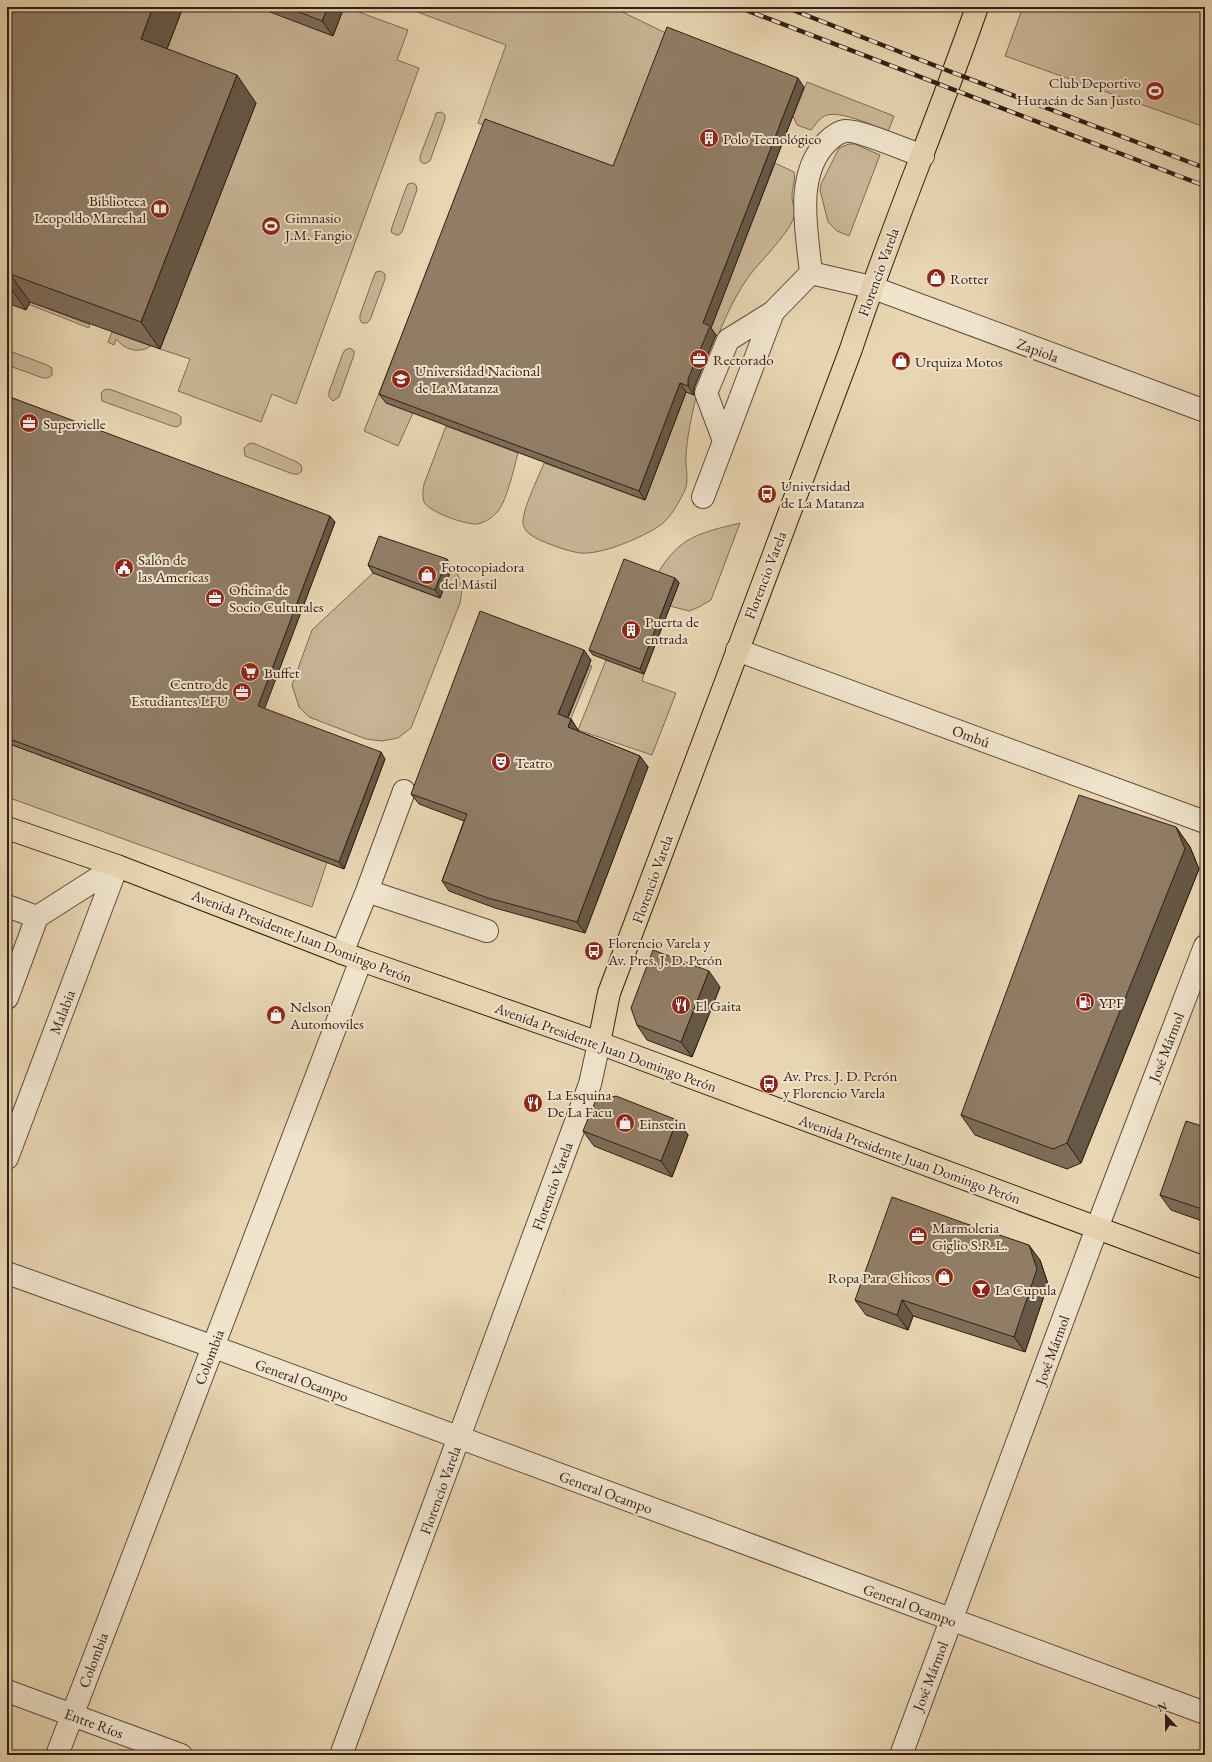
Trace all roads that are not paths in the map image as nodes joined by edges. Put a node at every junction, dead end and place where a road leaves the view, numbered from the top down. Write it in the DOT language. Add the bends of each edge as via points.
graph roads {
  1 [pos="977,7"];
  2 [pos="923,156"];
  3 [pos="811,273"];
  4 [pos="871,287"];
  5 [pos="773,312"];
  6 [pos="1205,411"];
  7 [pos="724,441"];
  8 [pos="703,497"];
  9 [pos="737,650"];
  10 [pos="404,791"];
  11 [pos="1205,822"];
  12 [pos="7,828"];
  13 [pos="117,866"];
  14 [pos="367,891"];
  15 [pos="7,906"];
  16 [pos="37,917"];
  17 [pos="486,931"];
  18 [pos="1205,946"];
  19 [pos="351,956"];
  20 [pos="7,998"];
  21 [pos="599,1043"];
  22 [pos="7,1158"];
  23 [pos="1097,1228"];
  24 [pos="1205,1268"];
  25 [pos="7,1273"];
  26 [pos="214,1347"];
  27 [pos="459,1438"];
  28 [pos="952,1620"];
  29 [pos="7,1691"];
  30 [pos="1205,1713"];
  31 [pos="72,1715"];
  32 [pos="57,1755"];
  33 [pos="181,1755"];
  34 [pos="341,1755"];
  35 [pos="901,1755"];
  1 -- 2 [label="main road, Florencio Varela"];
  2 -- 3 [label="street" via="845,131 833,136 821,148 812,166 805,192 804,219"];
  2 -- 4 [label="main road, Florencio Varela"];
  3 -- 4 [label="street, Zapiola"];
  3 -- 5 [label="street"];
  4 -- 6 [label="street, Zapiola"];
  4 -- 9 [label="main road, Florencio Varela"];
  5 -- 7 [label="street"];
  5 -- 7 [label="street" via="728,340 706,393"];
  7 -- 8 [label="street"];
  9 -- 11 [label="street, Ombú"];
  9 -- 21 [label="main road, Florencio Varela" via="609,993"];
  10 -- 14 [label="street, Colombia"];
  12 -- 13 [label="main road, Avenida Presidente Juan Domingo Perón"];
  13 -- 16 [label="street"];
  13 -- 19 [label="main road, Avenida Presidente Juan Domingo Perón"];
  13 -- 22 [label="street, Malabia"];
  14 -- 17 [label="street"];
  14 -- 19 [label="street, Colombia"];
  15 -- 16 [label="street"];
  16 -- 20 [label="street"];
  18 -- 23 [label="street, José Mármol"];
  19 -- 21 [label="main road, Avenida Presidente Juan Domingo Perón"];
  19 -- 26 [label="street, Colombia"];
  21 -- 23 [label="main road, Avenida Presidente Juan Domingo Perón"];
  21 -- 27 [label="street, Florencio Varela" via="590,1084"];
  23 -- 24 [label="main road, Avenida Presidente Juan Domingo Perón"];
  23 -- 28 [label="street, José Mármol"];
  25 -- 26 [label="street, General Ocampo"];
  26 -- 27 [label="street, General Ocampo"];
  26 -- 31 [label="street, Colombia"];
  27 -- 28 [label="street, General Ocampo"];
  27 -- 34 [label="street, Florencio Varela"];
  28 -- 30 [label="street, General Ocampo"];
  28 -- 35 [label="street, José Mármol"];
  29 -- 31 [label="street, Entre Ríos"];
  31 -- 32 [label="street, Colombia"];
  31 -- 33 [label="street, Entre Ríos"];
}
